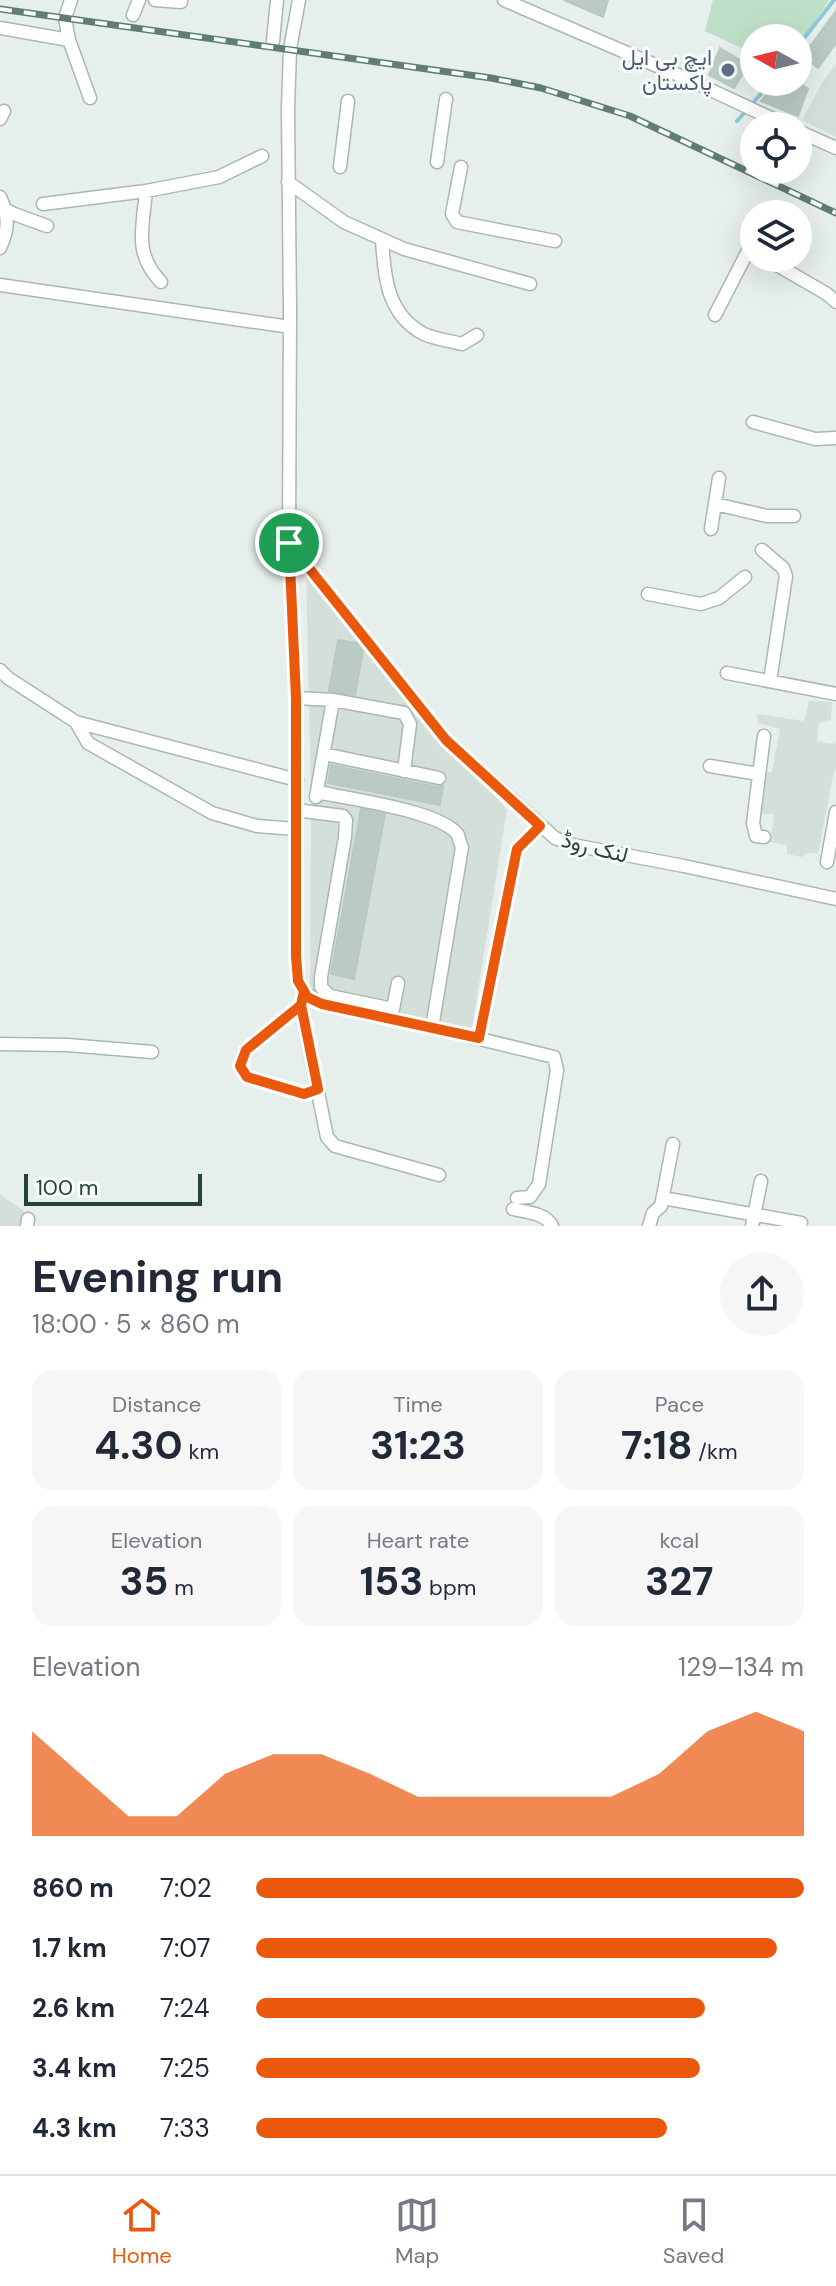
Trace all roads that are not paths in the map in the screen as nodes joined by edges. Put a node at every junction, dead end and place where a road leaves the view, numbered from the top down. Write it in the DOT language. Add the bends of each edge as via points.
graph roads {
  1 [pos="139,0"];
  2 [pos="155,0"];
  3 [pos="181,0"];
  4 [pos="277,0"];
  5 [pos="299,0"];
  6 [pos="504,0"];
  7 [pos="68,1"];
  8 [pos="133,15"];
  9 [pos="0,28"];
  10 [pos="69,40"];
  11 [pos="273,41"];
  12 [pos="90,98"];
  13 [pos="446,99"];
  14 [pos="348,101"];
  15 [pos="757,112"];
  16 [pos="812,137"];
  17 [pos="836,148"];
  18 [pos="262,156"];
  19 [pos="437,162"];
  20 [pos="340,167"];
  21 [pos="461,167"];
  22 [pos="288,182"];
  23 [pos="146,191"];
  24 [pos="3,203"];
  25 [pos="43,204"];
  26 [pos="47,226"];
  27 [pos="382,239"];
  28 [pos="555,241"];
  29 [pos="0,248"];
  30 [pos="740,266"];
  31 [pos="789,272"];
  32 [pos="161,282"];
  33 [pos="530,284"];
  34 [pos="0,285"];
  35 [pos="836,302"];
  36 [pos="715,315"];
  37 [pos="290,327"];
  38 [pos="477,335"];
  39 [pos="753,422"];
  40 [pos="836,438"];
  41 [pos="719,478"];
  42 [pos="715,504"];
  43 [pos="794,516"];
  44 [pos="711,529"];
  45 [pos="289,543"];
  46 [pos="762,550"];
  47 [pos="745,577"];
  48 [pos="648,594"];
  49 [pos="0,670"];
  50 [pos="727,673"];
  51 [pos="770,681"];
  52 [pos="836,694"];
  53 [pos="296,698"];
  54 [pos="333,700"];
  55 [pos="76,722"];
  56 [pos="764,736"];
  57 [pos="324,754"];
  58 [pos="710,766"];
  59 [pos="404,771"];
  60 [pos="759,774"];
  61 [pos="439,778"];
  62 [pos="297,780"];
  63 [pos="317,792"];
  64 [pos="296,810"];
  65 [pos="314,812"];
  66 [pos="836,812"];
  67 [pos="540,826"];
  68 [pos="835,828"];
  69 [pos="296,829"];
  70 [pos="764,837"];
  71 [pos="827,862"];
  72 [pos="836,899"];
  73 [pos="398,983"];
  74 [pos="304,991"];
  75 [pos="301,1005"];
  76 [pos="432,1028"];
  77 [pos="479,1038"];
  78 [pos="0,1044"];
  79 [pos="152,1052"];
  80 [pos="318,1089"];
  81 [pos="673,1144"];
  82 [pos="439,1175"];
  83 [pos="761,1181"];
  84 [pos="663,1198"];
  85 [pos="753,1221"];
  86 [pos="801,1223"];
  87 [pos="552,1226"];
  88 [pos="649,1226"];
  1 -- 8 [label="street"];
  2 -- 3 [label="street"];
  4 -- 11 [label="street"];
  5 -- 22 [label="street" via="290,49"];
  6 -- 15 [label="street"];
  7 -- 10 [label="street"];
  9 -- 10 [label="street"];
  10 -- 12 [label="street"];
  13 -- 19 [label="street"];
  14 -- 20 [label="street"];
  16 -- 17 [label="street"];
  18 -- 23 [label="street" via="219,177"];
  21 -- 28 [label="street" via="452,214 457,222"];
  22 -- 27 [label="street" via="344,222"];
  22 -- 37 [label="street"];
  23 -- 25 [label="street"];
  23 -- 32 [label="street" via="142,247 149,269"];
  24 -- 26 [label="street" via="14,214"];
  24 -- 29 [label="street" via="8,217"];
  27 -- 33 [label="street"];
  27 -- 38 [label="street" via="393,305 412,326 462,344"];
  30 -- 36 [label="street"];
  31 -- 35 [label="street"];
  34 -- 37 [label="street"];
  37 -- 45 [label="street"];
  39 -- 40 [label="street" via="815,439"];
  41 -- 42 [label="street"];
  42 -- 43 [label="street" via="767,516"];
  42 -- 44 [label="street"];
  45 -- 53 [label="street"];
  45 -- 67 [label="street, لنک روڈ" via="446,740"];
  46 -- 51 [label="street" via="786,576"];
  47 -- 48 [label="street" via="719,598 701,604"];
  49 -- 55 [label="street"];
  50 -- 51 [label="street"];
  51 -- 52 [label="street"];
  53 -- 54 [label="street"];
  53 -- 62 [label="street"];
  54 -- 57 [label="street"];
  54 -- 59 [label="street" via="406,716 410,734"];
  55 -- 62 [label="street"];
  55 -- 69 [label="street" via="88,743 212,813 257,826"];
  56 -- 60 [label="street"];
  57 -- 59 [label="street"];
  57 -- 63 [label="street"];
  58 -- 60 [label="street"];
  59 -- 61 [label="street"];
  60 -- 70 [label="street" via="753,823 756,836"];
  62 -- 64 [label="street"];
  63 -- 65 [label="street"];
  63 -- 76 [label="street" via="419,814 458,835 462,847"];
  64 -- 65 [label="street"];
  64 -- 69 [label="street"];
  65 -- 73 [label="street" via="346,820 321,987 338,999 393,1009"];
  66 -- 68 [label="street"];
  67 -- 72 [label="street, لنک روڈ" via="573,845"];
  67 -- 77 [label="street" via="517,849"];
  68 -- 71 [label="street"];
  69 -- 74 [label="street" via="296,956"];
  74 -- 75 [label="street"];
  74 -- 76 [label="street" via="322,1004"];
  75 -- 80 [label="street"];
  75 -- 80 [label="street" via="246,1050 240,1066 247,1077 304,1094"];
  76 -- 77 [label="street"];
  77 -- 87 [label="street" via="547,1054 557,1064 539,1184 530,1197 515,1204"];
  78 -- 79 [label="street"];
  80 -- 82 [label="street" via="327,1137 335,1146"];
  81 -- 84 [label="street"];
  83 -- 85 [label="street"];
  84 -- 85 [label="street"];
  84 -- 88 [label="street"];
  85 -- 86 [label="street"];
}
